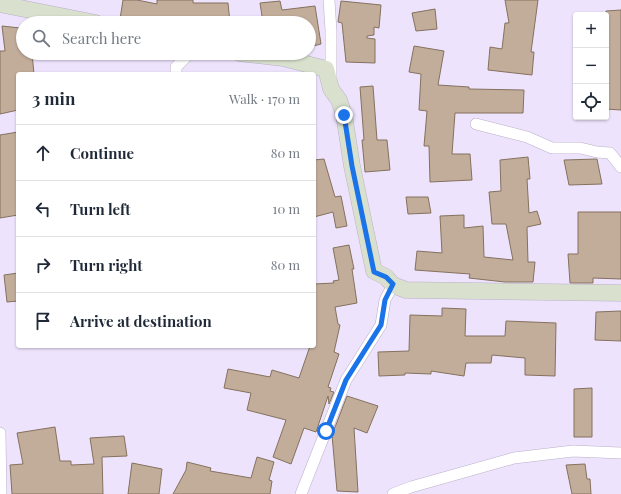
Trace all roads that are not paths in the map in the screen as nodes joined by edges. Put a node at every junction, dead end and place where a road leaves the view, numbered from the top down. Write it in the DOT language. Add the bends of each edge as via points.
graph roads {
  1 [pos="329,0"];
  2 [pos="0,4"];
  3 [pos="61,16"];
  4 [pos="183,60"];
  5 [pos="291,60"];
  6 [pos="176,72"];
  7 [pos="331,89"];
  8 [pos="476,124"];
  9 [pos="621,167"];
  10 [pos="393,284"];
  11 [pos="621,293"];
  12 [pos="0,433"];
  13 [pos="621,453"];
  14 [pos="1,494"];
  15 [pos="301,494"];
  16 [pos="393,494"];
  1 -- 7 [label="street"];
  2 -- 3 [label="street"];
  4 -- 6 [label="street" via="176,67"];
  5 -- 7 [label="street" via="326,69"];
  7 -- 10 [label="street" via="339,100 344,115 374,272 386,277"];
  8 -- 9 [label="street" via="526,137 552,148 580,148 610,153"];
  10 -- 11 [label="street" via="406,290"];
  10 -- 15 [label="street" via="385,300 381,325 346,380"];
  12 -- 14 [label="street"];
  13 -- 16 [label="street" via="573,451 514,458"];
}
